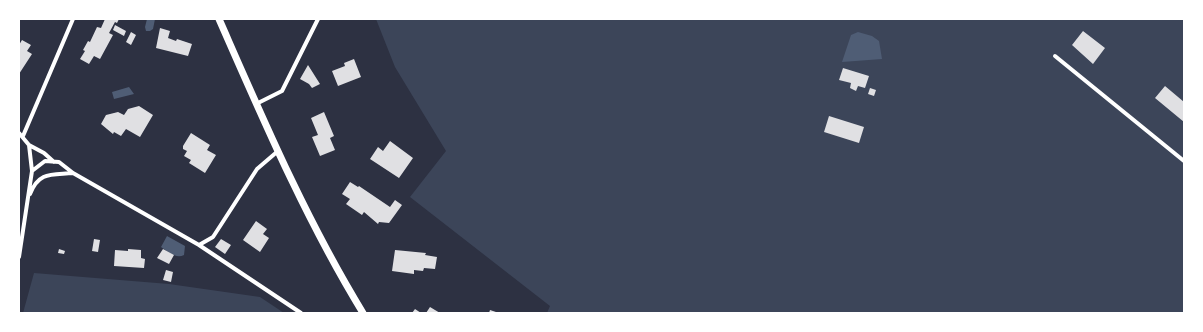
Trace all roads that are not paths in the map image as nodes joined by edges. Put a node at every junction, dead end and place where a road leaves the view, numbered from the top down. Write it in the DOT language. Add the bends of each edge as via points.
graph roads {
  1 [pos="73,19"];
  2 [pos="219,19"];
  3 [pos="318,19"];
  4 [pos="1055,56"];
  5 [pos="256,104"];
  6 [pos="21,135"];
  7 [pos="29,144"];
  8 [pos="278,151"];
  9 [pos="1184,161"];
  10 [pos="54,162"];
  11 [pos="32,172"];
  12 [pos="73,173"];
  13 [pos="27,200"];
  14 [pos="199,245"];
  15 [pos="19,257"];
  16 [pos="301,313"];
  17 [pos="363,313"];
  1 -- 6 [label="street"];
  2 -- 5 [label="street"];
  3 -- 5 [label="street" via="282,92"];
  4 -- 9 [label="street"];
  5 -- 8 [label="street"];
  6 -- 7 [label="street"];
  7 -- 10 [label="street"];
  7 -- 11 [label="street"];
  8 -- 14 [label="street" via="258,170 213,237"];
  8 -- 17 [label="street" via="335,268"];
  10 -- 11 [label="street" via="45,161"];
  10 -- 12 [label="street" via="59,162"];
  11 -- 13 [label="street"];
  12 -- 13 [label="street" via="44,176 34,185"];
  12 -- 14 [label="street"];
  13 -- 15 [label="street"];
  14 -- 16 [label="street"];
}
